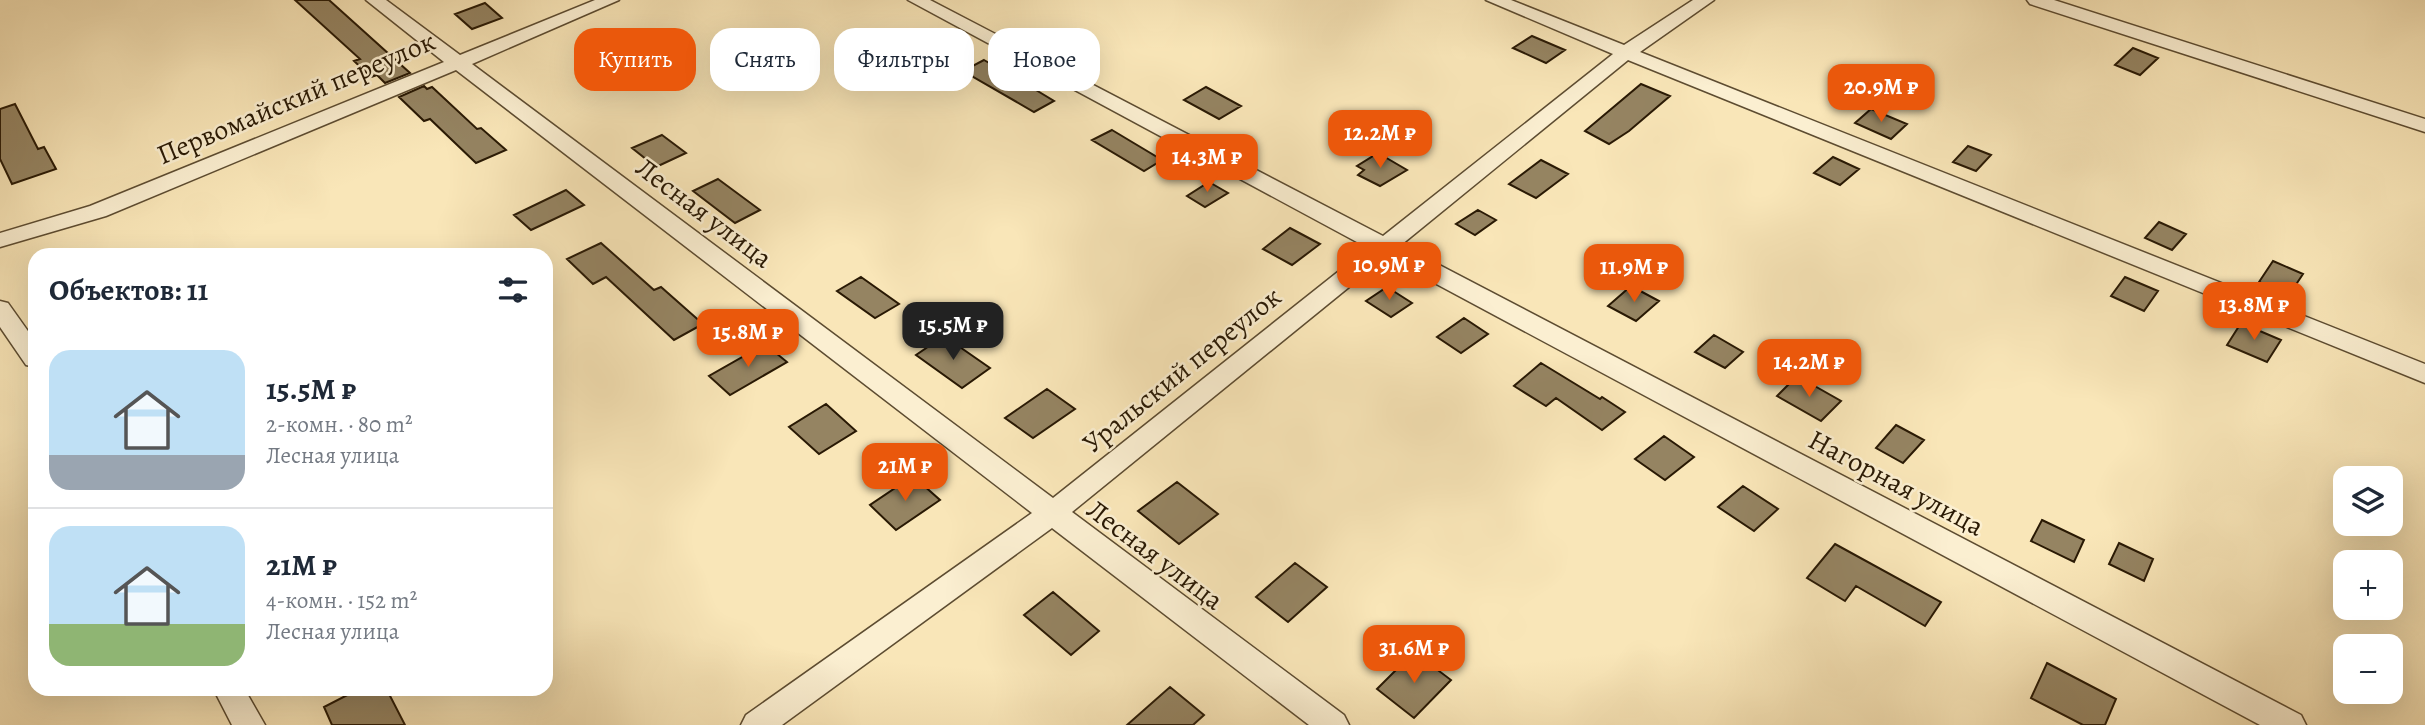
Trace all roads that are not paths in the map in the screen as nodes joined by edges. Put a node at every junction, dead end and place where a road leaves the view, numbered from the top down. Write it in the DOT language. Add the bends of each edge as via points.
graph roads {
  1 [pos="375,0"];
  2 [pos="610,0"];
  3 [pos="917,0"];
  4 [pos="1496,0"];
  5 [pos="1705,0"];
  6 [pos="2036,0"];
  7 [pos="1627,52"];
  8 [pos="456,61"];
  9 [pos="2425,126"];
  10 [pos="0,240"];
  11 [pos="1384,245"];
  12 [pos="0,309"];
  13 [pos="28,349"];
  14 [pos="2425,374"];
  15 [pos="1051,514"];
  16 [pos="232,696"];
  17 [pos="249,725"];
  18 [pos="757,725"];
  19 [pos="1333,725"];
  20 [pos="2290,725"];
  1 -- 8 [label="street, Лесная улица"];
  2 -- 8 [label="street, Первомайский переулок"];
  3 -- 11 [label="street, Нагорная улица"];
  4 -- 7 [label="street"];
  5 -- 7 [label="street, Уральский переулок"];
  6 -- 9 [label="street"];
  7 -- 11 [label="street, Уральский переулок"];
  7 -- 14 [label="street"];
  8 -- 10 [label="street, Первомайский переулок" via="98,211"];
  8 -- 15 [label="street, Лесная улица"];
  11 -- 15 [label="street, Уральский переулок"];
  11 -- 20 [label="street, Нагорная улица"];
  12 -- 13 [label="street"];
  15 -- 18 [label="street, Уральский переулок"];
  15 -- 19 [label="street, Лесная улица"];
  16 -- 17 [label="street"];
}
